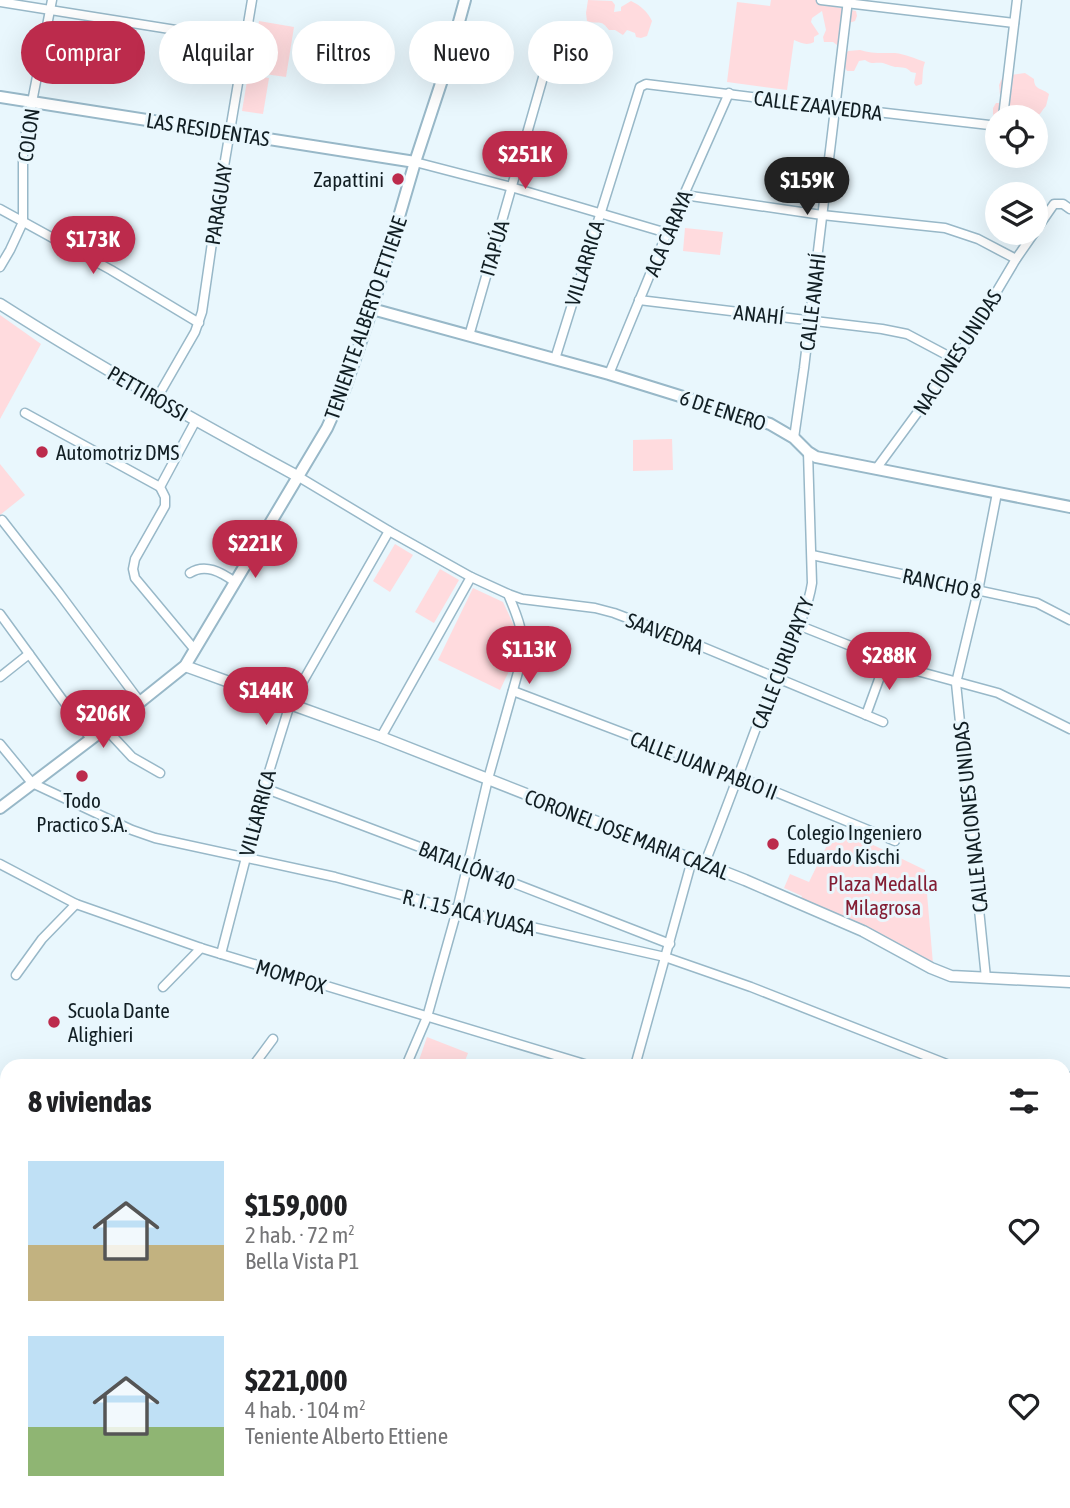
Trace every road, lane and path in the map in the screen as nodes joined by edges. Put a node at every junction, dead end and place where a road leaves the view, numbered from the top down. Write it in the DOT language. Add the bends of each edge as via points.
graph roads {
  1 [pos="52,0"];
  2 [pos="252,0"];
  3 [pos="465,0"];
  4 [pos="821,0"];
  5 [pos="1017,0"];
  6 [pos="0,2"];
  7 [pos="847,2"];
  8 [pos="50,10"];
  9 [pos="248,21"];
  10 [pos="1014,23"];
  11 [pos="159,27"];
  12 [pos="238,84"];
  13 [pos="541,84"];
  14 [pos="640,87"];
  15 [pos="729,93"];
  16 [pos="0,97"];
  17 [pos="33,101"];
  18 [pos="1004,105"];
  19 [pos="834,107"];
  20 [pos="985,124"];
  21 [pos="230,133"];
  22 [pos="415,162"];
  23 [pos="511,187"];
  24 [pos="684,195"];
  25 [pos="0,209"];
  26 [pos="1070,209"];
  27 [pos="1048,213"];
  28 [pos="600,214"];
  29 [pos="822,215"];
  30 [pos="23,222"];
  31 [pos="667,233"];
  32 [pos="1026,245"];
  33 [pos="1016,259"];
  34 [pos="0,267"];
  35 [pos="639,300"];
  36 [pos="0,304"];
  37 [pos="372,309"];
  38 [pos="810,319"];
  39 [pos="199,323"];
  40 [pos="469,336"];
  41 [pos="555,359"];
  42 [pos="956,360"];
  43 [pos="609,374"];
  44 [pos="157,398"];
  45 [pos="26,413"];
  46 [pos="196,420"];
  47 [pos="794,438"];
  48 [pos="808,452"];
  49 [pos="876,469"];
  50 [pos="299,477"];
  51 [pos="160,487"];
  52 [pos="997,492"];
  53 [pos="1070,507"];
  54 [pos="2,520"];
  55 [pos="389,531"];
  56 [pos="812,555"];
  57 [pos="190,573"];
  58 [pos="471,577"];
  59 [pos="235,582"];
  60 [pos="978,591"];
  61 [pos="508,594"];
  62 [pos="0,614"];
  63 [pos="1070,620"];
  64 [pos="798,625"];
  65 [pos="194,650"];
  66 [pos="29,654"];
  67 [pos="886,660"];
  68 [pos="185,666"];
  69 [pos="0,677"];
  70 [pos="776,677"];
  71 [pos="956,683"];
  72 [pos="513,691"];
  73 [pos="140,702"];
  74 [pos="290,704"];
  75 [pos="866,715"];
  76 [pos="883,722"];
  77 [pos="105,728"];
  78 [pos="1070,729"];
  79 [pos="381,737"];
  80 [pos="91,739"];
  81 [pos="0,744"];
  82 [pos="160,773"];
  83 [pos="739,777"];
  84 [pos="488,779"];
  85 [pos="32,783"];
  86 [pos="264,788"];
  87 [pos="0,808"];
  88 [pos="895,841"];
  89 [pos="246,857"];
  90 [pos="692,860"];
  91 [pos="0,864"];
  92 [pos="467,865"];
  93 [pos="704,865"];
  94 [pos="76,904"];
  95 [pos="457,910"];
  96 [pos="670,944"];
  97 [pos="201,948"];
  98 [pos="221,954"];
  99 [pos="665,957"];
  100 [pos="16,975"];
  101 [pos="986,978"];
  102 [pos="1070,982"];
  103 [pos="163,987"];
  104 [pos="427,1017"];
  105 [pos="273,1039"];
  106 [pos="258,1059"];
  107 [pos="409,1059"];
  108 [pos="568,1059"];
  109 [pos="637,1059"];
  110 [pos="934,1059"];
  1 -- 8 [label="street, COLON"];
  2 -- 9 [label="street, PARAGUAY"];
  3 -- 22 [label="main road, TENIENTE ALBERTO ETTIENE"];
  4 -- 7 [label="street"];
  5 -- 10 [label="street"];
  6 -- 8 [label="street"];
  7 -- 10 [label="street"];
  7 -- 19 [label="street, CALLE ANAHÍ"];
  8 -- 11 [label="street"];
  8 -- 17 [label="street, COLON"];
  10 -- 18 [label="street"];
  12 -- 21 [label="street, PARAGUAY"];
  13 -- 23 [label="street, ITAPÚA"];
  14 -- 15 [label="street, CALLE ZAAVEDRA" via="646,83"];
  14 -- 28 [label="street, VILLARRICA"];
  15 -- 19 [label="street, CALLE ZAAVEDRA"];
  15 -- 24 [label="street, ACA CARAYA"];
  16 -- 17 [label="main road, LAS RESIDENTAS"];
  17 -- 21 [label="main road, LAS RESIDENTAS"];
  17 -- 30 [label="street, COLON" via="23,148"];
  19 -- 20 [label="street, CALLE ZAAVEDRA"];
  19 -- 29 [label="street, CALLE ANAHÍ"];
  21 -- 22 [label="main road, LAS RESIDENTAS"];
  21 -- 39 [label="street, PARAGUAY"];
  22 -- 23 [label="street"];
  22 -- 37 [label="main road, TENIENTE ALBERTO ETTIENE"];
  23 -- 28 [label="street"];
  23 -- 40 [label="street, ITAPÚA"];
  24 -- 29 [label="street"];
  24 -- 31 [label="street, ACA CARAYA"];
  25 -- 30 [label="street"];
  26 -- 27 [label="street, NACIONES UNIDAS" via="1054,204"];
  28 -- 31 [label="street"];
  28 -- 41 [label="street, VILLARRICA"];
  29 -- 33 [label="street" via="945,228"];
  29 -- 38 [label="street, CALLE ANAHÍ"];
  30 -- 34 [label="street, COLON"];
  30 -- 39 [label="street"];
  31 -- 35 [label="street, ACA CARAYA"];
  32 -- 33 [label="street, NACIONES UNIDAS"];
  33 -- 42 [label="street, NACIONES UNIDAS"];
  35 -- 38 [label="street, ANAHÍ"];
  35 -- 43 [label="street, ACA CARAYA"];
  36 -- 44 [label="street, PETTIROSSI"];
  37 -- 40 [label="main road, 6 DE ENERO"];
  37 -- 50 [label="main road, TENIENTE ALBERTO ETTIENE" via="337,408"];
  38 -- 42 [label="street, ANAHÍ" via="907,334"];
  38 -- 47 [label="street, CALLE ANAHÍ"];
  39 -- 44 [label="street, PARAGUAY"];
  40 -- 41 [label="main road, 6 DE ENERO"];
  41 -- 43 [label="main road, 6 DE ENERO"];
  42 -- 49 [label="street, NACIONES UNIDAS"];
  43 -- 47 [label="main road, 6 DE ENERO" via="770,424"];
  44 -- 46 [label="street, PETTIROSSI"];
  45 -- 51 [label="street"];
  46 -- 50 [label="street, PETTIROSSI"];
  46 -- 51 [label="street"];
  47 -- 48 [label="main road, 6 DE ENERO"];
  48 -- 49 [label="main road, 6 DE ENERO"];
  48 -- 56 [label="street, CALLE CURUPAYTY"];
  49 -- 52 [label="main road, 6 DE ENERO"];
  50 -- 55 [label="street, SAAVEDRA"];
  50 -- 59 [label="main road, TENIENTE ALBERTO ETTIENE"];
  51 -- 65 [label="street" via="165,506 133,569 135,578"];
  52 -- 53 [label="main road, 6 DE ENERO"];
  52 -- 60 [label="street, CALLE NACIONES UNIDAS"];
  54 -- 73 [label="street"];
  55 -- 58 [label="street, SAAVEDRA"];
  55 -- 74 [label="street, VILLARRICA"];
  56 -- 60 [label="street, RANCHO 8"];
  56 -- 64 [label="street, CALLE CURUPAYTY" via="813,583"];
  57 -- 59 [label="street" via="198,568 213,569"];
  58 -- 61 [label="street, SAAVEDRA"];
  58 -- 79 [label="street"];
  59 -- 65 [label="main road, TENIENTE ALBERTO ETTIENE"];
  60 -- 63 [label="street, RANCHO 8" via="1037,603"];
  60 -- 71 [label="street, CALLE NACIONES UNIDAS"];
  61 -- 70 [label="street, SAAVEDRA" via="614,613"];
  61 -- 72 [label="street" via="523,642"];
  62 -- 66 [label="street"];
  64 -- 67 [label="street"];
  64 -- 70 [label="street, CALLE CURUPAYTY"];
  65 -- 68 [label="main road, TENIENTE ALBERTO ETTIENE"];
  66 -- 69 [label="street"];
  66 -- 80 [label="street"];
  67 -- 71 [label="street"];
  67 -- 75 [label="street"];
  68 -- 73 [label="main road, TENIENTE ALBERTO ETTIENE"];
  68 -- 74 [label="street, CORONEL JOSE MARIA CAZAL"];
  70 -- 75 [label="street, SAAVEDRA"];
  70 -- 83 [label="street, CALLE CURUPAYTY"];
  71 -- 78 [label="street" via="998,693"];
  71 -- 101 [label="street, CALLE NACIONES UNIDAS"];
  72 -- 83 [label="street, CALLE JUAN PABLO II"];
  72 -- 84 [label="street"];
  73 -- 77 [label="main road, TENIENTE ALBERTO ETTIENE"];
  74 -- 79 [label="street, CORONEL JOSE MARIA CAZAL"];
  74 -- 86 [label="street, VILLARRICA"];
  75 -- 76 [label="street, SAAVEDRA"];
  77 -- 80 [label="main road, TENIENTE ALBERTO ETTIENE"];
  77 -- 82 [label="street" via="132,757"];
  79 -- 84 [label="street, CORONEL JOSE MARIA CAZAL"];
  80 -- 85 [label="main road, TENIENTE ALBERTO ETTIENE"];
  81 -- 85 [label="street, R. I. 15 ACA YUASA"];
  83 -- 88 [label="street, CALLE JUAN PABLO II"];
  83 -- 93 [label="street, CALLE CURUPAYTY"];
  84 -- 90 [label="street, CORONEL JOSE MARIA CAZAL"];
  84 -- 92 [label="street"];
  85 -- 87 [label="main road, TENIENTE ALBERTO ETTIENE"];
  85 -- 89 [label="street, R. I. 15 ACA YUASA" via="155,838"];
  86 -- 89 [label="street, VILLARRICA"];
  86 -- 92 [label="street, BATALLÓN 40"];
  89 -- 95 [label="street, R. I. 15 ACA YUASA"];
  89 -- 98 [label="street, VILLARRICA"];
  90 -- 93 [label="street, CORONEL JOSE MARIA CAZAL"];
  90 -- 96 [label="street"];
  91 -- 94 [label="street, MOMPOX"];
  92 -- 95 [label="street"];
  92 -- 96 [label="street, BATALLÓN 40"];
  93 -- 101 [label="street, CORONEL JOSE MARIA CAZAL" via="795,900 941,972"];
  94 -- 97 [label="street, MOMPOX"];
  94 -- 100 [label="street"];
  95 -- 99 [label="street, R. I. 15 ACA YUASA"];
  95 -- 104 [label="street"];
  96 -- 99 [label="street"];
  97 -- 98 [label="street, MOMPOX"];
  97 -- 103 [label="street"];
  98 -- 104 [label="street, MOMPOX"];
  99 -- 109 [label="street"];
  99 -- 110 [label="street, R. I. 15 ACA YUASA"];
  101 -- 102 [label="street, CORONEL JOSE MARIA CAZAL"];
  104 -- 107 [label="street"];
  104 -- 108 [label="street, MOMPOX"];
  105 -- 106 [label="street"];
}
